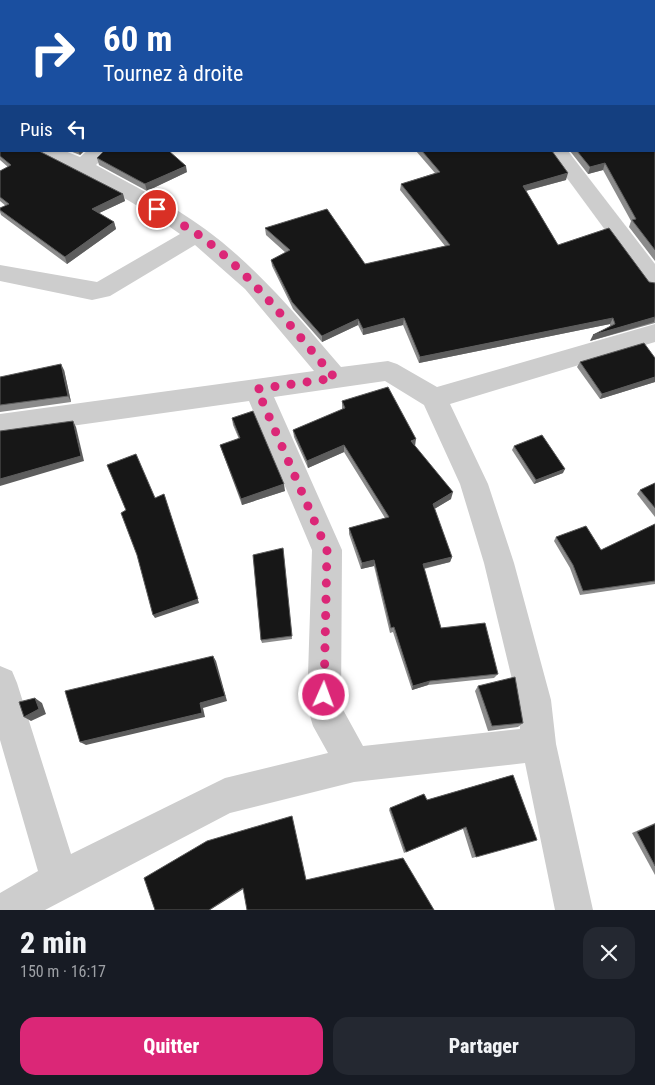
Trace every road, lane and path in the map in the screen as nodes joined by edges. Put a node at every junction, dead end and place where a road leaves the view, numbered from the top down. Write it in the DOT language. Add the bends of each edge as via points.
graph roads {
  1 [pos="49,152"];
  2 [pos="99,152"];
  3 [pos="558,152"];
  4 [pos="82,166"];
  5 [pos="197,234"];
  6 [pos="0,273"];
  7 [pos="655,281"];
  8 [pos="655,334"];
  9 [pos="335,378"];
  10 [pos="257,389"];
  11 [pos="434,398"];
  12 [pos="0,425"];
  13 [pos="0,683"];
  14 [pos="539,744"];
  15 [pos="354,764"];
  16 [pos="60,880"];
  17 [pos="8,910"];
  18 [pos="574,910"];
  1 -- 4 [label="street"];
  2 -- 4 [label="street"];
  3 -- 7 [label="street"];
  4 -- 5 [label="street"];
  5 -- 6 [label="street" via="102,290 92,291"];
  5 -- 9 [label="street" via="261,292"];
  8 -- 11 [label="street"];
  9 -- 10 [label="street"];
  9 -- 11 [label="street" via="388,371"];
  10 -- 12 [label="street"];
  10 -- 15 [label="street" via="327,550 325,714"];
  11 -- 14 [label="street" via="474,484 499,563 534,700"];
  13 -- 16 [label="street"];
  14 -- 15 [label="street"];
  14 -- 18 [label="street"];
  15 -- 16 [label="street" via="225,796"];
  16 -- 17 [label="street"];
}
